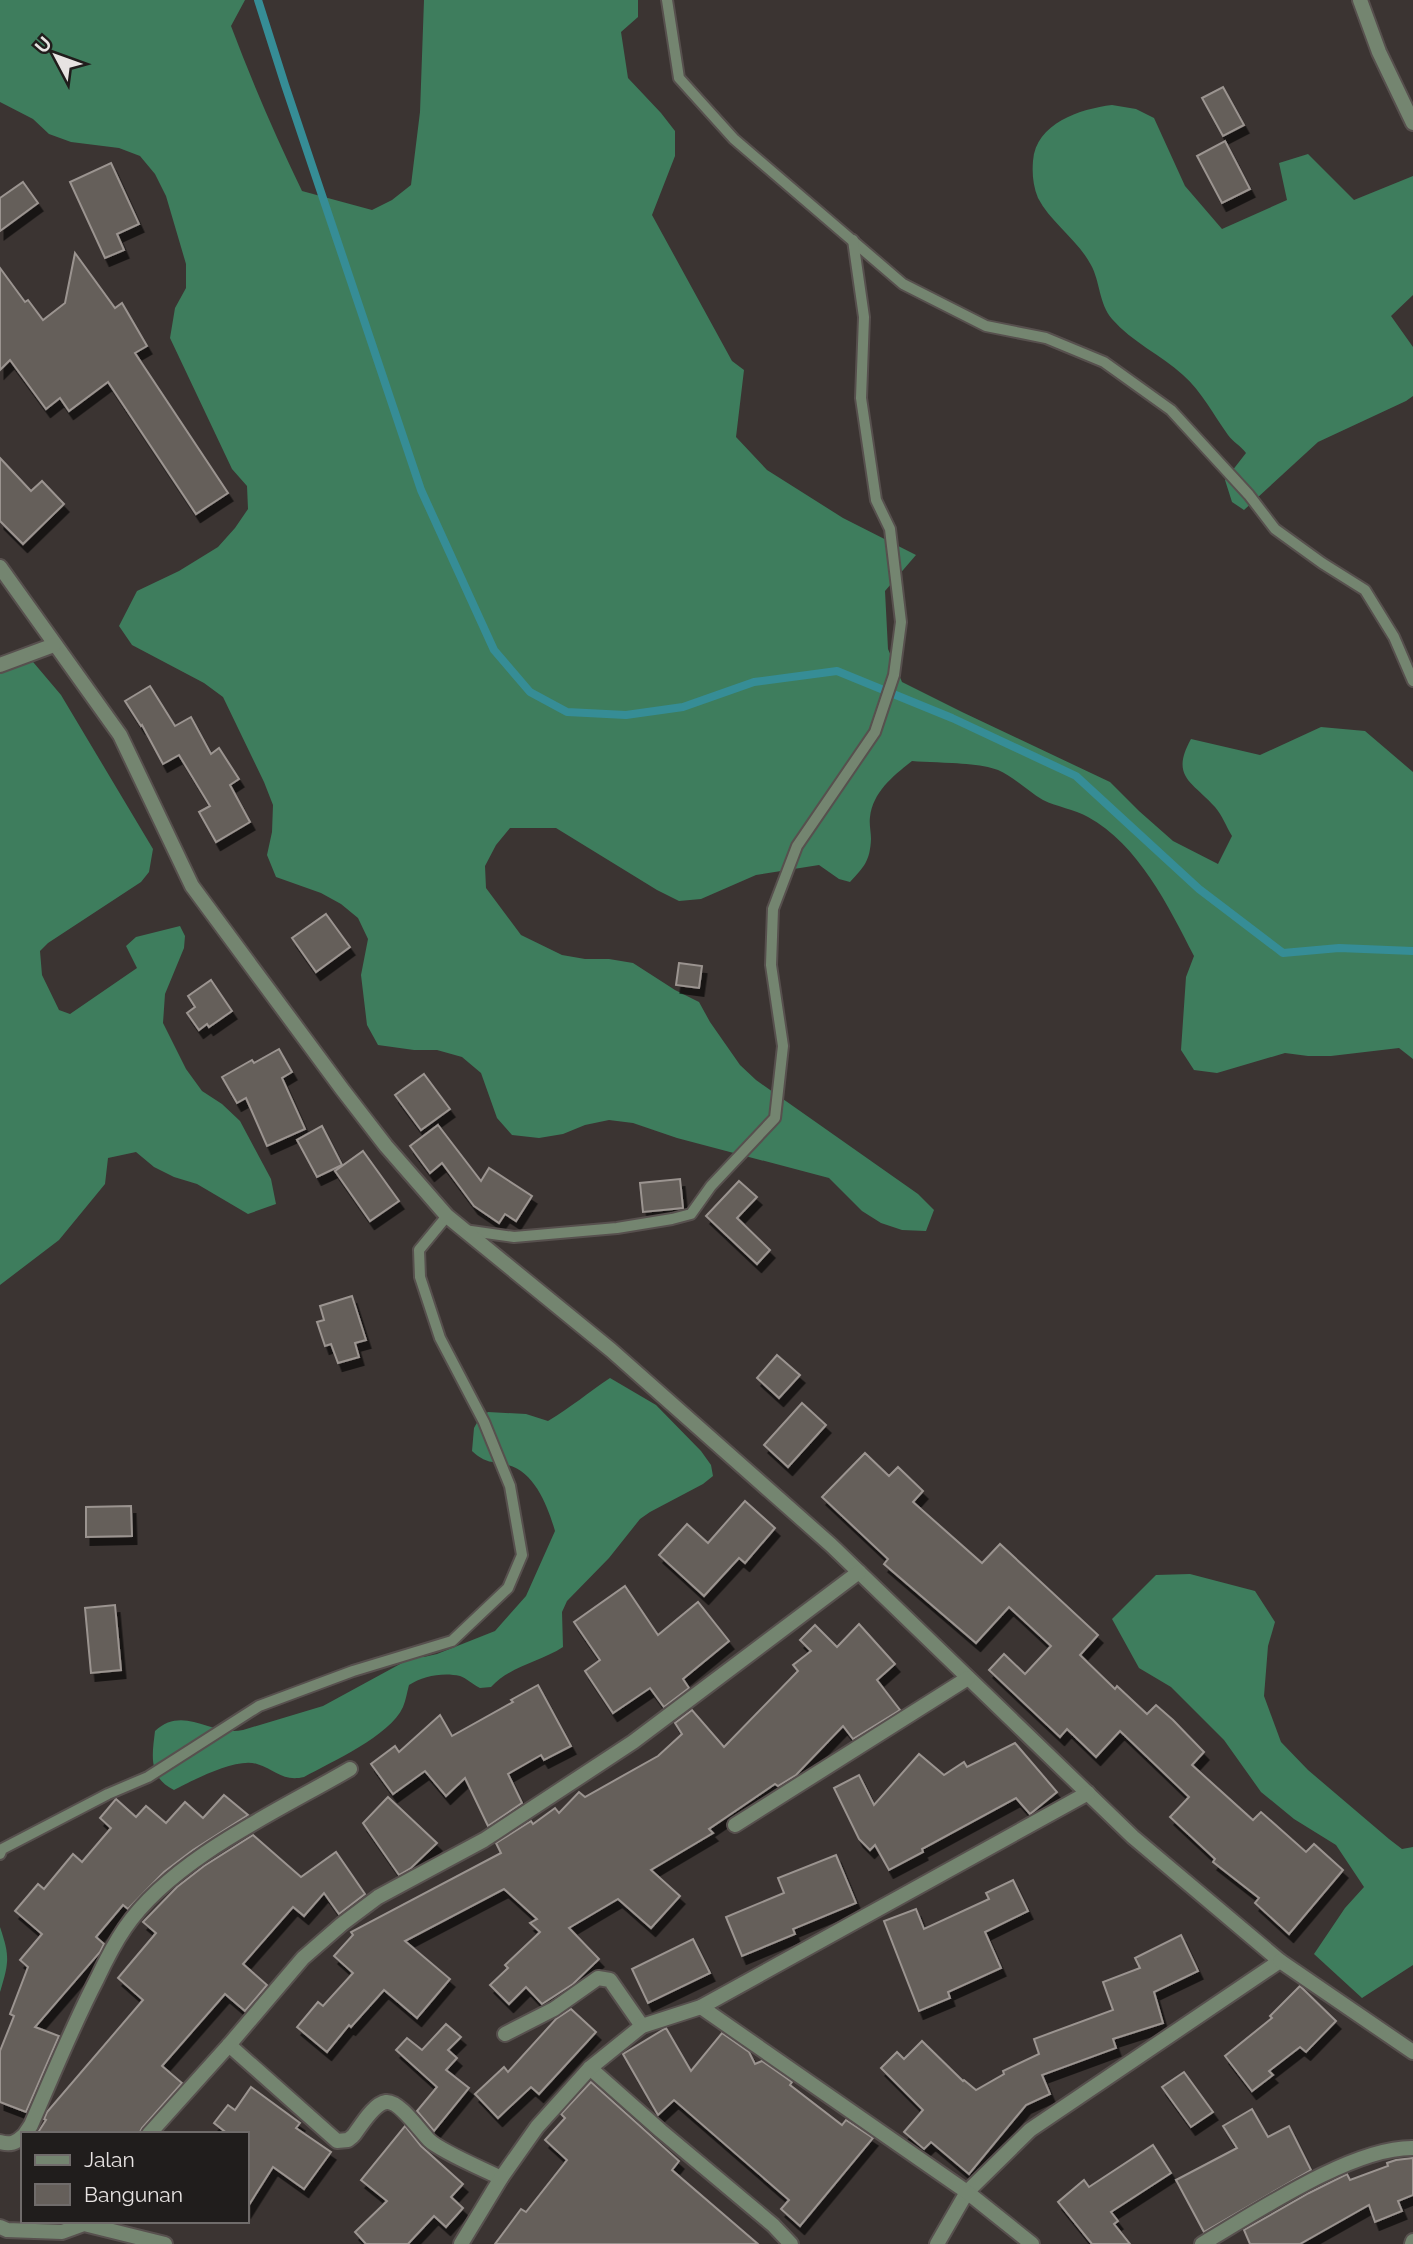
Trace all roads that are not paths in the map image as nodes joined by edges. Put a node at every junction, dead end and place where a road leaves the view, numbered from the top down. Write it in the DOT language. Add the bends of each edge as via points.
graph roads {
  1 [pos="667,0"];
  2 [pos="1360,0"];
  3 [pos="1413,123"];
  4 [pos="853,240"];
  5 [pos="0,567"];
  6 [pos="54,645"];
  7 [pos="0,665"];
  8 [pos="1413,681"];
  9 [pos="447,1216"];
  10 [pos="464,1230"];
  11 [pos="859,1572"];
  12 [pos="968,1678"];
  13 [pos="350,1769"];
  14 [pos="1088,1793"];
  15 [pos="735,1825"];
  16 [pos="0,1854"];
  17 [pos="1280,1961"];
  18 [pos="701,2007"];
  19 [pos="642,2026"];
  20 [pos="505,2034"];
  21 [pos="229,2045"];
  22 [pos="1413,2052"];
  23 [pos="590,2068"];
  24 [pos="26,2132"];
  25 [pos="151,2132"];
  26 [pos="21,2138"];
  27 [pos="0,2143"];
  28 [pos="1413,2148"];
  29 [pos="501,2178"];
  30 [pos="967,2192"];
  31 [pos="0,2227"];
  32 [pos="67,2227"];
  33 [pos="52,2244"];
  34 [pos="165,2244"];
  35 [pos="461,2244"];
  36 [pos="791,2244"];
  37 [pos="937,2244"];
  38 [pos="1032,2244"];
  39 [pos="1202,2244"];
  1 -- 4 [label="lane" via="679,78 734,139"];
  2 -- 3 [label="street"];
  4 -- 8 [label="lane" via="903,284 986,326 1046,338 1104,362 1171,410 1275,529 1365,590 1394,637"];
  4 -- 10 [label="lane" via="864,317 861,398 876,499 890,529 901,622 894,675 875,732 797,846 773,909 771,965 783,1046 775,1118 691,1214 514,1237"];
  5 -- 6 [label="street"];
  6 -- 7 [label="street"];
  6 -- 9 [label="street" via="120,735 192,886 386,1146"];
  9 -- 10 [label="street"];
  9 -- 16 [label="lane" via="419,1250 420,1277 440,1338 484,1422 510,1486 522,1555 508,1588 452,1641 259,1706 148,1777 2,1849"];
  10 -- 11 [label="street" via="611,1350"];
  11 -- 12 [label="street"];
  11 -- 21 [label="street" via="633,1742 484,1840 378,1897 342,1924 303,1958"];
  12 -- 14 [label="street"];
  12 -- 15 [label="street"];
  13 -- 24 [label="street" via="212,1847 149,1899 111,1952"];
  14 -- 17 [label="street"];
  14 -- 18 [label="street"];
  17 -- 22 [label="street"];
  17 -- 30 [label="street" via="1030,2130"];
  18 -- 19 [label="street"];
  18 -- 30 [label="street"];
  19 -- 20 [label="street" via="610,1980 598,1978 554,2010"];
  19 -- 23 [label="street"];
  21 -- 25 [label="street"];
  21 -- 29 [label="street" via="337,2141 354,2136 378,2105 389,2101 432,2143"];
  23 -- 29 [label="street" via="537,2127"];
  23 -- 36 [label="street"];
  26 -- 27 [label="street" via="15,2143"];
  28 -- 39 [label="street" via="1382,2152 1344,2165"];
  29 -- 35 [label="street"];
  30 -- 37 [label="street"];
  30 -- 38 [label="street"];
  31 -- 32 [label="street"];
  32 -- 33 [label="street"];
  32 -- 34 [label="street" via="84,2224"];
}
